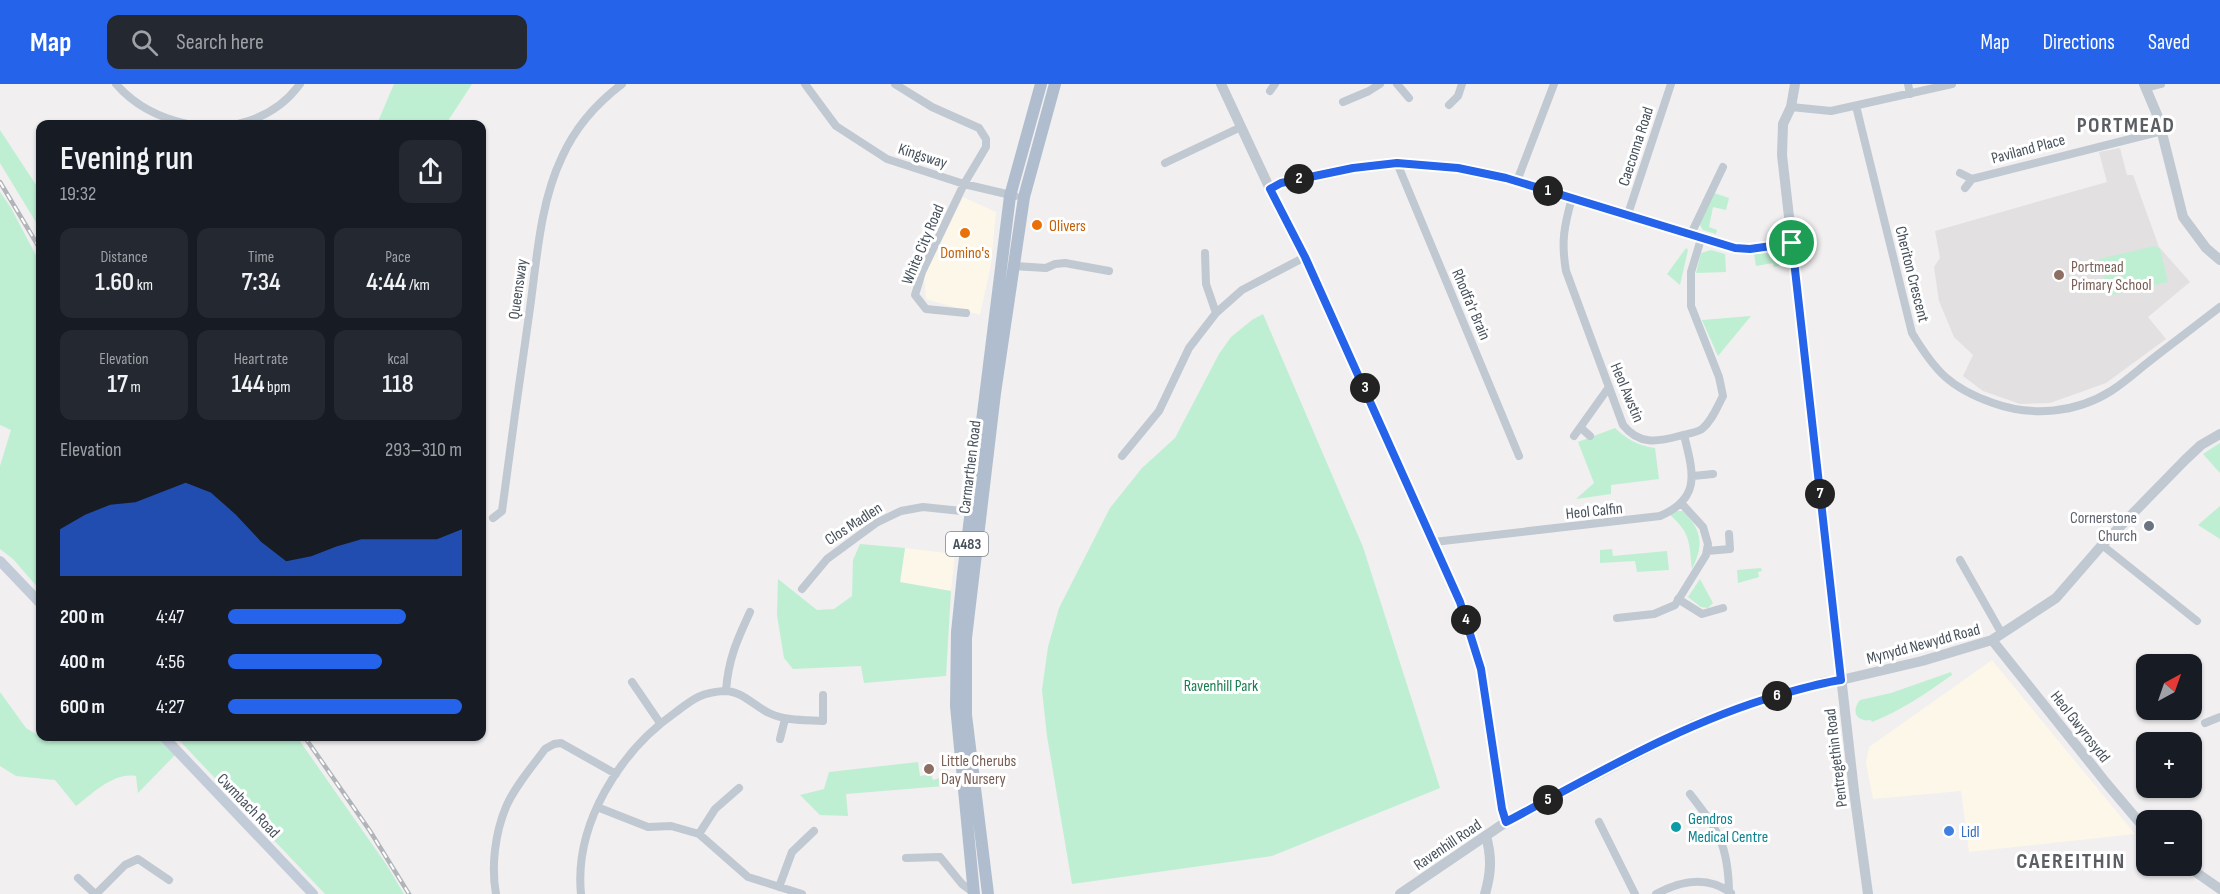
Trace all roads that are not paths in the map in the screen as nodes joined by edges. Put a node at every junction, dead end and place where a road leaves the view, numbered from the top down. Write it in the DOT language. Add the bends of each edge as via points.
graph roads {
  1 [pos="116,84"];
  2 [pos="300,84"];
  3 [pos="622,84"];
  4 [pos="805,84"];
  5 [pos="896,84"];
  6 [pos="1041,84"];
  7 [pos="1056,84"];
  8 [pos="1221,84"];
  9 [pos="1380,84"];
  10 [pos="1397,84"];
  11 [pos="1462,84"];
  12 [pos="1554,84"];
  13 [pos="1671,84"];
  14 [pos="1795,84"];
  15 [pos="1908,84"];
  16 [pos="1952,84"];
  17 [pos="2161,84"];
  18 [pos="2145,86"];
  19 [pos="907,88"];
  20 [pos="1910,94"];
  21 [pos="1409,98"];
  22 [pos="1343,102"];
  23 [pos="1449,105"];
  24 [pos="1856,106"];
  25 [pos="1791,107"];
  26 [pos="166,120"];
  27 [pos="254,120"];
  28 [pos="1242,127"];
  29 [pos="2162,131"];
  30 [pos="1164,163"];
  31 [pos="1397,163"];
  32 [pos="1723,167"];
  33 [pos="1960,172"];
  34 [pos="1972,179"];
  35 [pos="1517,181"];
  36 [pos="964,184"];
  37 [pos="1965,188"];
  38 [pos="1270,189"];
  39 [pos="1010,196"];
  40 [pos="1024,197"];
  41 [pos="1572,198"];
  42 [pos="1627,217"];
  43 [pos="1690,236"];
  44 [pos="1701,239"];
  45 [pos="1792,243"];
  46 [pos="1205,252"];
  47 [pos="1305,257"];
  48 [pos="2220,260"];
  49 [pos="1014,266"];
  50 [pos="1109,271"];
  51 [pos="2220,307"];
  52 [pos="966,313"];
  53 [pos="1216,313"];
  54 [pos="1609,387"];
  55 [pos="1581,428"];
  56 [pos="2220,434"];
  57 [pos="1684,435"];
  58 [pos="1574,436"];
  59 [pos="1590,436"];
  60 [pos="1122,456"];
  61 [pos="1519,456"];
  62 [pos="1713,474"];
  63 [pos="1693,476"];
  64 [pos="1682,504"];
  65 [pos="971,513"];
  66 [pos="493,518"];
  67 [pos="1729,534"];
  68 [pos="1434,542"];
  69 [pos="2102,545"];
  70 [pos="1707,551"];
  71 [pos="1960,560"];
  72 [pos="0,561"];
  73 [pos="802,589"];
  74 [pos="1678,598"];
  75 [pos="36,599"];
  76 [pos="1723,608"];
  77 [pos="750,612"];
  78 [pos="1617,618"];
  79 [pos="2197,621"];
  80 [pos="1997,637"];
  81 [pos="1841,680"];
  82 [pos="632,682"];
  83 [pos="726,691"];
  84 [pos="823,695"];
  85 [pos="2220,717"];
  86 [pos="785,719"];
  87 [pos="660,723"];
  88 [pos="2205,723"];
  89 [pos="780,739"];
  90 [pos="168,741"];
  91 [pos="616,774"];
  92 [pos="739,788"];
  93 [pos="1690,794"];
  94 [pos="597,807"];
  95 [pos="2136,818"];
  96 [pos="1506,822"];
  97 [pos="1599,822"];
  98 [pos="814,831"];
  99 [pos="699,834"];
  100 [pos="1486,836"];
  101 [pos="906,858"];
  102 [pos="2201,876"];
  103 [pos="78,878"];
  104 [pos="169,880"];
  105 [pos="779,887"];
  106 [pos="2220,889"];
  107 [pos="1731,892"];
  108 [pos="974,893"];
  109 [pos="96,894"];
  110 [pos="313,894"];
  111 [pos="496,894"];
  112 [pos="581,894"];
  113 [pos="802,894"];
  114 [pos="988,894"];
  115 [pos="1400,894"];
  116 [pos="1485,894"];
  117 [pos="1635,894"];
  118 [pos="1656,894"];
  119 [pos="1868,894"];
  1 -- 26 [label="street"];
  2 -- 27 [label="street" via="273,111"];
  3 -- 66 [label="street, Queensway" via="580,126 553,176 539,239 502,511"];
  4 -- 36 [label="street, Kingsway" via="836,126 887,159"];
  5 -- 19 [label="street"];
  6 -- 39 [label="main road, Carmarthen Road / A483"];
  7 -- 40 [label="main road, Carmarthen Road / A483"];
  8 -- 28 [label="street"];
  9 -- 22 [label="street"];
  10 -- 21 [label="street"];
  11 -- 23 [label="street"];
  12 -- 35 [label="street"];
  13 -- 42 [label="street, Caeconna Road"];
  14 -- 25 [label="street, Pentregethin Road"];
  15 -- 20 [label="street"];
  16 -- 20 [label="street"];
  17 -- 18 [label="street"];
  18 -- 29 [label="street"];
  19 -- 36 [label="street" via="932,107 979,128 984,135 986,147"];
  20 -- 24 [label="street"];
  24 -- 25 [label="street" via="1832,111"];
  24 -- 51 [label="street, Cheriton Crescent" via="1912,333 1929,361 1968,393 2019,411 2044,412 2084,405 2111,391"];
  25 -- 45 [label="street, Pentregethin Road" via="1783,124 1782,155"];
  28 -- 30 [label="street"];
  28 -- 38 [label="street"];
  29 -- 34 [label="street, Paviland Place"];
  29 -- 48 [label="street" via="2183,217"];
  31 -- 35 [label="street" via="1458,168"];
  31 -- 38 [label="street" via="1292,180"];
  31 -- 61 [label="street, Rhodfa'r Brain"];
  32 -- 43 [label="street"];
  33 -- 34 [label="street"];
  34 -- 37 [label="street"];
  35 -- 41 [label="street"];
  36 -- 39 [label="street, Kingsway"];
  36 -- 52 [label="street, White City Road" via="915,295 926,309"];
  38 -- 47 [label="street"];
  39 -- 40 [label="street, Kingsway"];
  39 -- 65 [label="main road, Carmarthen Road / A483"];
  40 -- 49 [label="main road, Carmarthen Road / A483"];
  41 -- 42 [label="street"];
  41 -- 54 [label="street, Heol Awstin" via="1563,227 1566,272"];
  42 -- 43 [label="street"];
  43 -- 44 [label="street"];
  44 -- 45 [label="street" via="1742,249"];
  44 -- 57 [label="street, Heol Awstin" via="1691,272 1690,306 1723,396 1701,429"];
  45 -- 81 [label="street, Pentregethin Road"];
  46 -- 53 [label="street" via="1206,284"];
  47 -- 53 [label="street" via="1242,290"];
  47 -- 68 [label="street"];
  49 -- 50 [label="street" via="1046,268 1065,264"];
  49 -- 114 [label="main road, Carmarthen Road / A483" via="978,531 965,660 966,715"];
  53 -- 60 [label="street" via="1189,348 1159,411"];
  54 -- 55 [label="street"];
  54 -- 57 [label="street, Heol Awstin" via="1630,434 1642,441 1655,442"];
  55 -- 58 [label="street"];
  55 -- 59 [label="street"];
  56 -- 69 [label="street, Mynydd Newydd Road" via="2201,445"];
  57 -- 63 [label="street"];
  62 -- 63 [label="street"];
  63 -- 64 [label="street"];
  64 -- 68 [label="street, Heol Calfin" via="1647,519"];
  64 -- 70 [label="street" via="1703,527"];
  65 -- 73 [label="street, Clos Madlen" via="922,507 902,511 876,523 827,559"];
  65 -- 108 [label="main road, Carmarthen Road / A483" via="957,632 956,706"];
  67 -- 70 [label="street" via="1730,549"];
  68 -- 96 [label="street" via="1460,602 1481,669"];
  69 -- 79 [label="street"];
  69 -- 80 [label="street, Mynydd Newydd Road" via="2056,598"];
  70 -- 74 [label="street"];
  71 -- 80 [label="street"];
  72 -- 75 [label="main road"];
  74 -- 76 [label="street" via="1702,614"];
  74 -- 78 [label="street" via="1675,605 1654,614"];
  77 -- 83 [label="street" via="735,642"];
  80 -- 81 [label="street, Mynydd Newydd Road" via="1922,661"];
  80 -- 95 [label="street, Heol Gwyrosydd"];
  81 -- 96 [label="street, Ravenhill Road" via="1749,704 1693,725"];
  81 -- 119 [label="street, Pentregethin Road"];
  82 -- 87 [label="street"];
  83 -- 86 [label="street"];
  83 -- 87 [label="street" via="700,694"];
  84 -- 86 [label="street" via="823,722"];
  85 -- 88 [label="street"];
  86 -- 89 [label="street"];
  87 -- 91 [label="street" via="635,747"];
  90 -- 110 [label="main road, Cwmbach Road"];
  91 -- 94 [label="street"];
  91 -- 111 [label="street" via="561,743 545,749 506,807 493,876"];
  92 -- 99 [label="street" via="715,809"];
  93 -- 107 [label="street" via="1724,843"];
  94 -- 99 [label="street" via="648,827 671,826"];
  94 -- 112 [label="street" via="582,853"];
  96 -- 100 [label="street, Ravenhill Road"];
  97 -- 117 [label="street"];
  98 -- 105 [label="street" via="792,852"];
  99 -- 105 [label="street" via="748,877"];
  100 -- 115 [label="street, Ravenhill Road"];
  100 -- 116 [label="street" via="1491,873"];
  101 -- 108 [label="street" via="940,857"];
  102 -- 106 [label="street"];
  103 -- 109 [label="street"];
  104 -- 109 [label="street" via="138,859"];
  105 -- 113 [label="street"];
  107 -- 118 [label="street" via="1696,880"];
}
